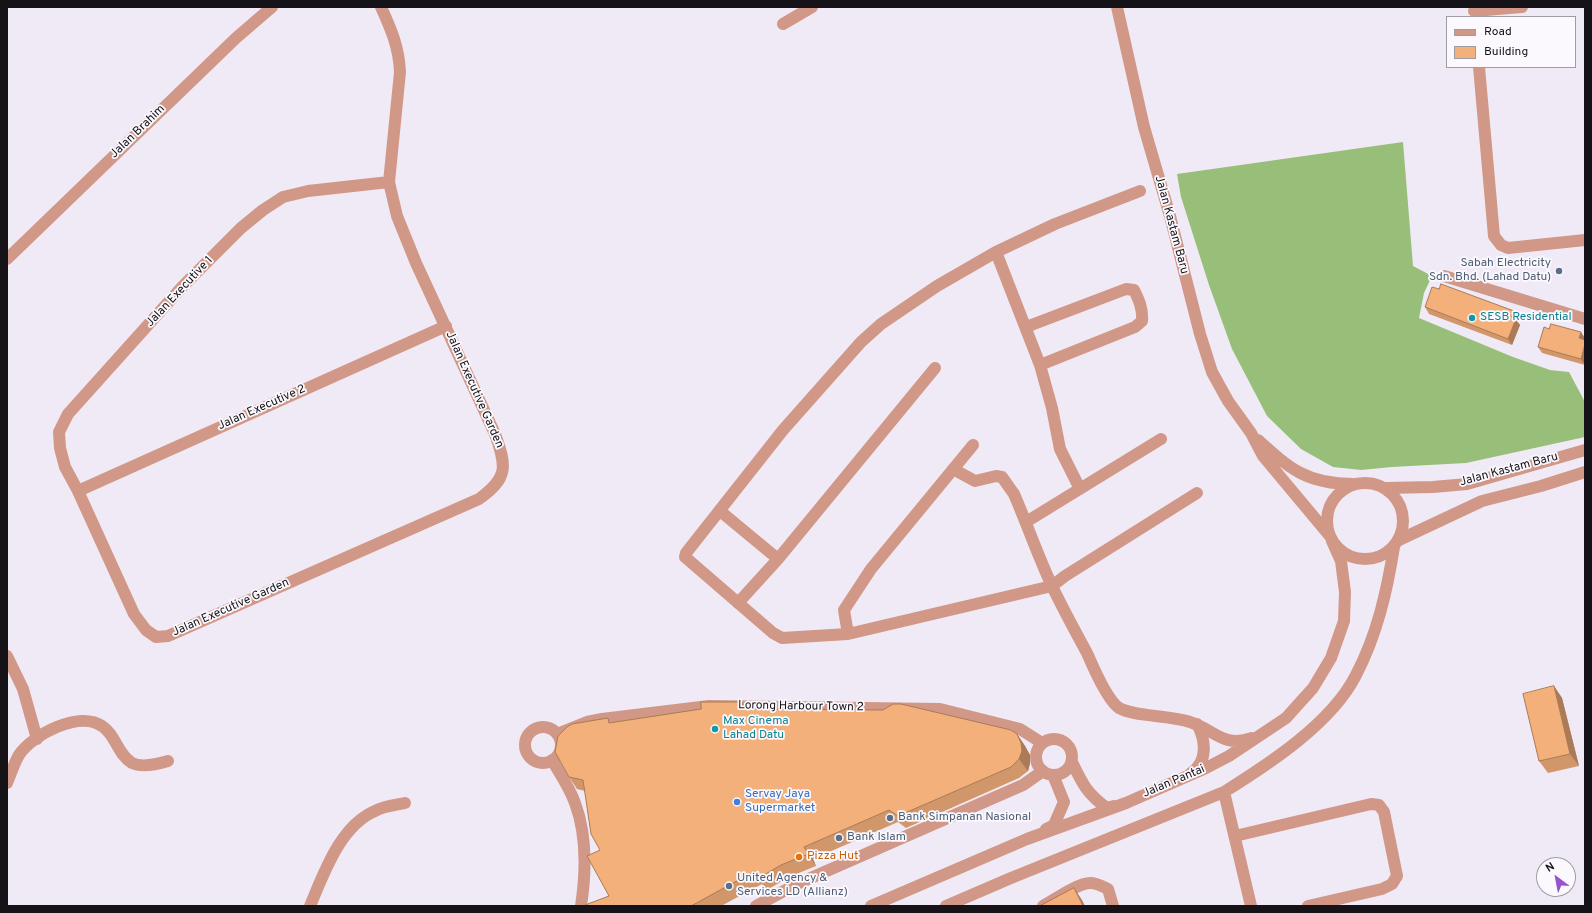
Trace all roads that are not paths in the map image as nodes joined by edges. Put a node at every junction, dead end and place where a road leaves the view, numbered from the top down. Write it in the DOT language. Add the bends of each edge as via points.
graph roads {
  1 [pos="272,7"];
  2 [pos="382,7"];
  3 [pos="812,7"];
  4 [pos="1117,7"];
  5 [pos="1522,7"];
  6 [pos="1474,12"];
  7 [pos="783,24"];
  8 [pos="1479,68"];
  9 [pos="389,182"];
  10 [pos="1140,191"];
  11 [pos="1585,240"];
  12 [pos="996,252"];
  13 [pos="7,259"];
  14 [pos="1444,276"];
  15 [pos="1585,319"];
  16 [pos="446,326"];
  17 [pos="1026,327"];
  18 [pos="1040,365"];
  19 [pos="935,368"];
  20 [pos="1251,433"];
  21 [pos="1161,439"];
  22 [pos="973,445"];
  23 [pos="1585,450"];
  24 [pos="953,469"];
  25 [pos="1585,472"];
  26 [pos="1356,484"];
  27 [pos="1385,488"];
  28 [pos="1080,489"];
  29 [pos="78,491"];
  30 [pos="1197,493"];
  31 [pos="720,511"];
  32 [pos="1026,522"];
  33 [pos="1330,538"];
  34 [pos="1396,544"];
  35 [pos="778,559"];
  36 [pos="1052,586"];
  37 [pos="738,603"];
  38 [pos="848,634"];
  39 [pos="156,637"];
  40 [pos="7,656"];
  41 [pos="1196,724"];
  42 [pos="557,734"];
  43 [pos="1264,734"];
  44 [pos="36,739"];
  45 [pos="1042,743"];
  46 [pos="13,755"];
  47 [pos="552,760"];
  48 [pos="168,761"];
  49 [pos="1072,762"];
  50 [pos="1048,773"];
  51 [pos="1184,777"];
  52 [pos="7,783"];
  53 [pos="1224,792"];
  54 [pos="405,803"];
  55 [pos="1126,803"];
  56 [pos="1235,836"];
  57 [pos="1027,839"];
  58 [pos="310,906"];
  59 [pos="581,906"];
  60 [pos="756,906"];
  61 [pos="872,906"];
  62 [pos="946,906"];
  63 [pos="1043,906"];
  64 [pos="1114,906"];
  65 [pos="1251,906"];
  66 [pos="1308,906"];
  1 -- 13 [label="street, Jalan Brahim" via="236,38"];
  2 -- 9 [label="street, Jalan Executive Garden" via="395,38 400,72"];
  3 -- 7 [label="street"];
  4 -- 20 [label="street, Jalan Kastam Baru" via="1144,128 1170,216 1200,334 1212,372 1228,401"];
  5 -- 6 [label="street"];
  8 -- 11 [label="street" via="1494,236 1508,248"];
  9 -- 16 [label="street, Jalan Executive Garden" via="397,216"];
  9 -- 29 [label="street, Jalan Executive 1" via="308,191 284,197 263,210 182,287 68,414 59,432 60,448 65,467"];
  10 -- 12 [label="street" via="1055,224"];
  12 -- 17 [label="street"];
  12 -- 31 [label="street" via="938,286 881,324 861,342 783,430"];
  14 -- 15 [label="street"];
  16 -- 29 [label="street, Jalan Executive 2"];
  16 -- 39 [label="street, Jalan Executive Garden" via="496,434 502,454 502,474 495,487 464,506 168,636"];
  17 -- 18 [label="street"];
  17 -- 18 [label="street" via="1126,289 1134,290 1138,298 1142,320 1134,327"];
  18 -- 28 [label="street" via="1060,449"];
  19 -- 35 [label="street"];
  20 -- 26 [label="street, Jalan Kastam Baru" via="1286,466 1312,479 1334,484"];
  20 -- 33 [label="street, Jalan Kastam Baru" via="1263,456"];
  21 -- 28 [label="street"];
  22 -- 24 [label="street"];
  23 -- 27 [label="street, Jalan Kastam Baru" via="1467,484"];
  24 -- 32 [label="street" via="975,481 1002,477 1014,494"];
  24 -- 38 [label="street" via="871,569 844,610"];
  25 -- 34 [label="street, Jalan Kastam Baru" via="1482,501 1451,514"];
  26 -- 27 [label="street" via="1366,483"];
  26 -- 33 [label="street" via="1344,489 1334,498 1328,509 1326,522"];
  27 -- 34 [label="street" via="1394,495 1404,517 1403,529"];
  28 -- 32 [label="street"];
  29 -- 39 [label="street, Jalan Executive 1" via="134,614 146,630"];
  30 -- 36 [label="street"];
  31 -- 35 [label="street"];
  31 -- 37 [label="street" via="685,557"];
  32 -- 36 [label="street"];
  33 -- 34 [label="street" via="1339,550 1349,557 1361,560 1384,555"];
  33 -- 43 [label="street, Jalan Pantai" via="1342,561 1344,621 1331,658 1313,688 1286,718"];
  34 -- 53 [label="street" via="1379,616 1356,676 1317,725 1253,774"];
  35 -- 37 [label="street"];
  36 -- 38 [label="street"];
  36 -- 41 [label="street" via="1097,674 1119,708"];
  37 -- 38 [label="street" via="782,638"];
  40 -- 44 [label="street" via="22,689"];
  41 -- 43 [label="street" via="1216,735 1237,742"];
  41 -- 51 [label="street" via="1205,743 1204,753 1193,772"];
  42 -- 45 [label="street, Lorong Harbour Town 2" via="602,719 709,706 940,708 1020,729"];
  42 -- 47 [label="street" via="560,748 558,755"];
  42 -- 47 [label="street" via="544,727 530,732 526,738 526,752 537,762 545,763"];
  43 -- 51 [label="street, Jalan Pantai" via="1218,763"];
  44 -- 46 [label="street"];
  44 -- 48 [label="street" via="60,725 91,720 109,732 116,740 120,751 133,763 142,765"];
  45 -- 49 [label="street" via="1052,738 1064,741 1072,750"];
  45 -- 50 [label="street" via="1036,761"];
  46 -- 52 [label="street"];
  47 -- 59 [label="street" via="575,802 582,824 584,856"];
  49 -- 50 [label="street" via="1065,772"];
  49 -- 55 [label="street" via="1094,799 1107,808"];
  50 -- 57 [label="street" via="1064,802 1061,812 1054,825"];
  50 -- 60 [label="street" via="797,884"];
  51 -- 55 [label="street, Jalan Pantai"];
  53 -- 56 [label="street"];
  53 -- 62 [label="street"];
  54 -- 58 [label="street" via="376,810 351,828 330,861"];
  55 -- 57 [label="street, Jalan Pantai"];
  56 -- 65 [label="street"];
  56 -- 66 [label="street" via="1372,804 1379,805 1384,812 1397,876 1392,884 1382,889"];
  57 -- 61 [label="street, Jalan Pantai"];
  63 -- 64 [label="street" via="1089,883 1108,889"];
}
